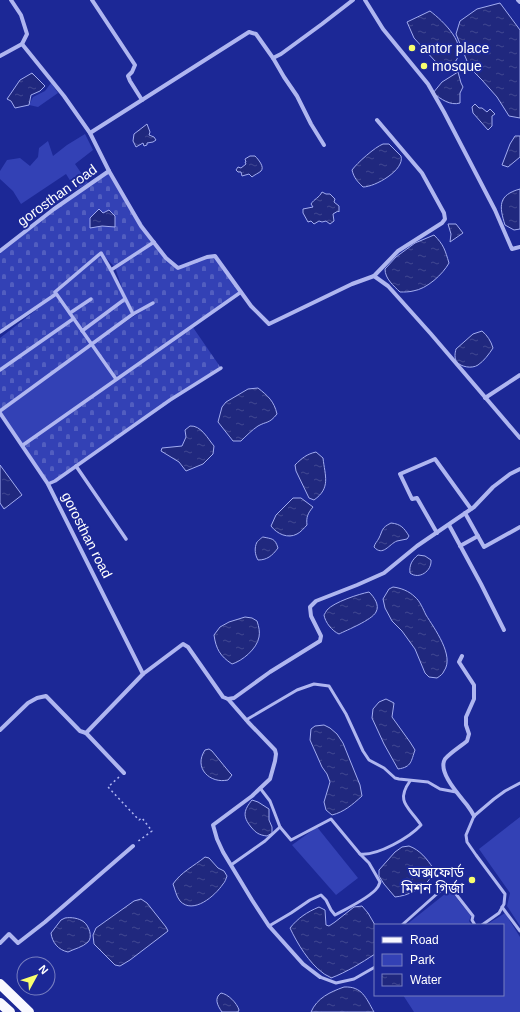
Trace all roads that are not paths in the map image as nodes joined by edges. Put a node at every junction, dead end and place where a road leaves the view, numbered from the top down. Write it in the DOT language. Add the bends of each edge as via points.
graph roads {
  1 [pos="12,0"];
  2 [pos="92,0"];
  3 [pos="353,0"];
  4 [pos="365,0"];
  5 [pos="518,0"];
  6 [pos="520,2"];
  7 [pos="22,44"];
  8 [pos="0,56"];
  9 [pos="273,58"];
  10 [pos="142,100"];
  11 [pos="376,120"];
  12 [pos="90,133"];
  13 [pos="324,145"];
  14 [pos="109,171"];
  15 [pos="154,242"];
  16 [pos="520,247"];
  17 [pos="0,251"];
  18 [pos="111,270"];
  19 [pos="374,276"];
  20 [pos="241,292"];
  21 [pos="56,294"];
  22 [pos="91,299"];
  23 [pos="125,299"];
  24 [pos="153,303"];
  25 [pos="70,314"];
  26 [pos="133,314"];
  27 [pos="73,319"];
  28 [pos="82,331"];
  29 [pos="0,332"];
  30 [pos="92,344"];
  31 [pos="221,368"];
  32 [pos="0,370"];
  33 [pos="520,375"];
  34 [pos="116,379"];
  35 [pos="485,398"];
  36 [pos="0,412"];
  37 [pos="520,438"];
  38 [pos="23,445"];
  39 [pos="76,466"];
  40 [pos="520,468"];
  41 [pos="48,484"];
  42 [pos="471,509"];
  43 [pos="465,513"];
  44 [pos="449,525"];
  45 [pos="520,526"];
  46 [pos="437,533"];
  47 [pos="478,536"];
  48 [pos="126,539"];
  49 [pos="460,546"];
  50 [pos="504,630"];
  51 [pos="462,656"];
  52 [pos="143,674"];
  53 [pos="228,699"];
  54 [pos="246,720"];
  55 [pos="0,730"];
  56 [pos="86,733"];
  57 [pos="124,773"];
  58 [pos="410,781"];
  59 [pos="520,783"];
  60 [pos="260,788"];
  61 [pos="456,792"];
  62 [pos="474,816"];
  63 [pos="280,827"];
  64 [pos="133,846"];
  65 [pos="360,854"];
  66 [pos="231,865"];
  67 [pos="502,907"];
  68 [pos="403,924"];
  69 [pos="475,924"];
  70 [pos="483,924"];
  71 [pos="269,926"];
  72 [pos="520,931"];
  73 [pos="0,943"];
  74 [pos="374,968"];
  75 [pos="320,977"];
  76 [pos="0,984"];
  77 [pos="0,1003"];
  78 [pos="10,1012"];
  79 [pos="29,1012"];
  1 -- 7 [label="street" via="21,15 27,34"];
  2 -- 10 [label="street" via="135,65 128,76"];
  3 -- 9 [label="street"];
  4 -- 16 [label="street" via="383,29 428,84 495,210 512,249"];
  5 -- 6 [label="street"];
  7 -- 8 [label="street"];
  7 -- 12 [label="street"];
  9 -- 10 [label="street" via="256,34 248,32"];
  9 -- 13 [label="street"];
  10 -- 12 [label="street"];
  11 -- 19 [label="street" via="422,173 445,219 398,251"];
  12 -- 14 [label="street"];
  14 -- 15 [label="street" via="141,226"];
  14 -- 17 [label="street, gorosthan road"];
  15 -- 18 [label="street"];
  15 -- 20 [label="street" via="166,258 178,268 215,256"];
  18 -- 21 [label="street" via="101,253 55,292"];
  18 -- 23 [label="street"];
  19 -- 20 [label="street" via="269,324"];
  19 -- 35 [label="street" via="388,286"];
  20 -- 34 [label="street"];
  21 -- 25 [label="street"];
  21 -- 29 [label="street"];
  22 -- 25 [label="street"];
  23 -- 26 [label="street"];
  23 -- 28 [label="street"];
  24 -- 26 [label="street"];
  25 -- 27 [label="street"];
  26 -- 30 [label="street"];
  27 -- 28 [label="street"];
  27 -- 32 [label="street"];
  28 -- 30 [label="street"];
  30 -- 34 [label="street"];
  30 -- 36 [label="street"];
  31 -- 39 [label="street" via="170,400"];
  33 -- 35 [label="street"];
  34 -- 38 [label="street"];
  35 -- 37 [label="street"];
  36 -- 38 [label="street, gorosthan road"];
  38 -- 41 [label="street, gorosthan road"];
  39 -- 41 [label="street"];
  39 -- 48 [label="street"];
  40 -- 42 [label="street" via="493,487"];
  41 -- 52 [label="street, gorosthan road"];
  42 -- 43 [label="street"];
  42 -- 46 [label="street" via="435,459 400,474 412,499 417,498"];
  43 -- 44 [label="street"];
  43 -- 47 [label="street"];
  44 -- 46 [label="street"];
  44 -- 49 [label="street"];
  45 -- 47 [label="street" via="484,547"];
  46 -- 53 [label="street" via="384,573 316,601 310,607 311,616 321,636 320,642 270,672 234,698"];
  47 -- 49 [label="street"];
  49 -- 50 [label="street"];
  51 -- 61 [label="street" via="459,662 474,685 474,699 466,717 469,734 467,741 445,760 443,767"];
  52 -- 53 [label="street" via="183,644 188,646 223,697"];
  52 -- 56 [label="street"];
  53 -- 54 [label="street"];
  54 -- 58 [label="lane" via="297,690 314,684 329,686 369,760 395,778"];
  54 -- 60 [label="street" via="269,743 276,754 270,779"];
  55 -- 56 [label="street" via="28,703 46,696 80,731"];
  56 -- 57 [label="street"];
  58 -- 61 [label="lane" via="428,782 440,789"];
  58 -- 65 [label="lane" via="403,798 421,825 407,837 381,851"];
  59 -- 62 [label="lane" via="505,791"];
  60 -- 63 [label="lane" via="270,801"];
  60 -- 66 [label="street" via="213,824 217,839"];
  61 -- 62 [label="street"];
  62 -- 67 [label="lane" via="466,835 466,842 505,894"];
  63 -- 65 [label="lane" via="291,840 331,819"];
  63 -- 66 [label="lane"];
  64 -- 73 [label="street" via="18,943 9,934"];
  65 -- 71 [label="lane" via="369,863 380,882 370,894 335,915 321,895"];
  66 -- 71 [label="street"];
  67 -- 70 [label="lane" via="499,913"];
  67 -- 72 [label="lane"];
  68 -- 69 [label="lane" via="448,884 473,916 472,920"];
  71 -- 75 [label="street" via="302,964"];
  74 -- 75 [label="lane" via="354,979 336,983"];
  76 -- 79 [label="main road"];
  77 -- 78 [label="main road"];
}
